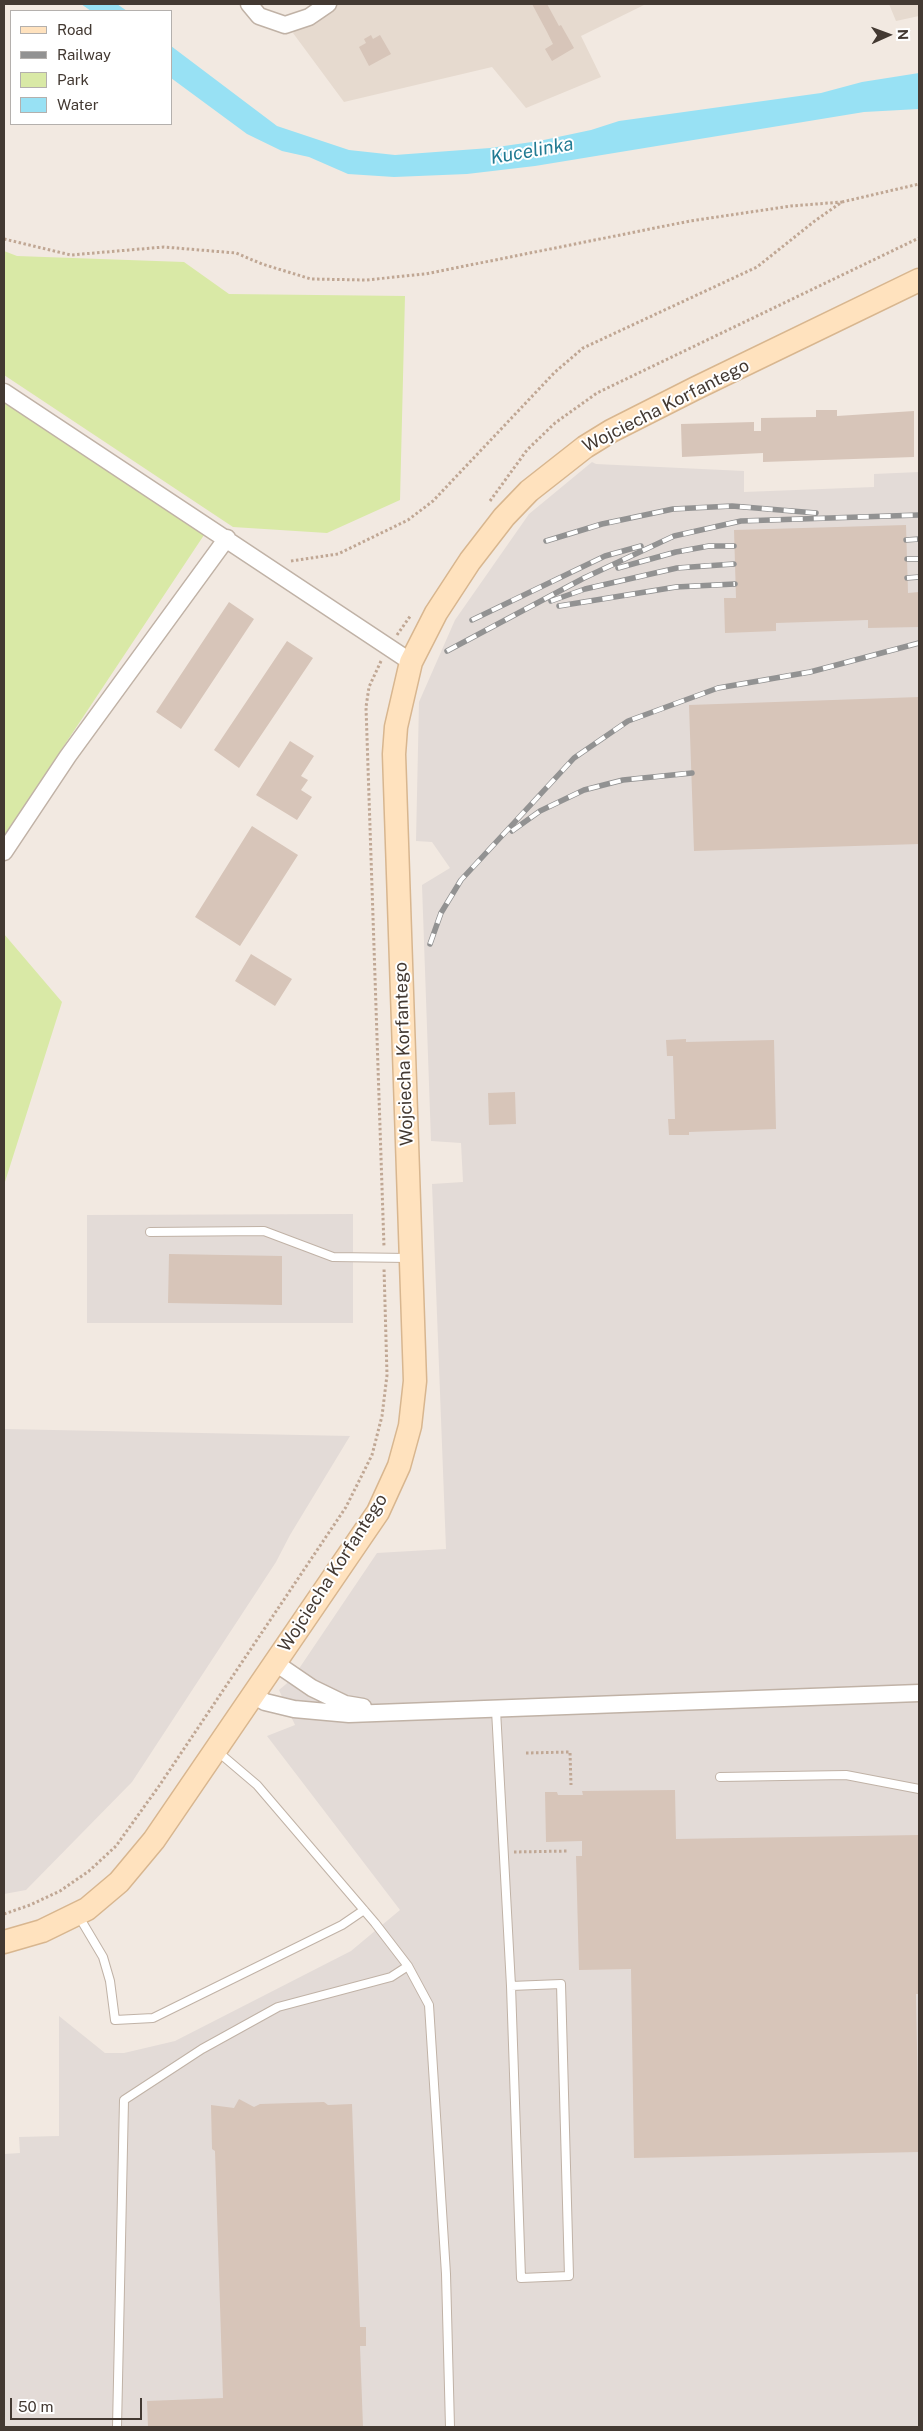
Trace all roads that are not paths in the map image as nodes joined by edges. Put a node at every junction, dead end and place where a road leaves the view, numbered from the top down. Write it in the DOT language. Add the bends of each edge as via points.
graph roads {
  1 [pos="249,4"];
  2 [pos="328,4"];
  3 [pos="919,280"];
  4 [pos="4,392"];
  5 [pos="227,538"];
  6 [pos="411,662"];
  7 [pos="4,852"];
  8 [pos="150,1232"];
  9 [pos="411,1257"];
  10 [pos="274,1662"];
  11 [pos="919,1693"];
  12 [pos="253,1695"];
  13 [pos="496,1710"];
  14 [pos="385,1712"];
  15 [pos="216,1750"];
  16 [pos="720,1777"];
  17 [pos="919,1789"];
  18 [pos="364,1910"];
  19 [pos="78,1915"];
  20 [pos="4,1942"];
  21 [pos="408,1966"];
  22 [pos="511,1986"];
  23 [pos="117,2427"];
  24 [pos="450,2427"];
  1 -- 2 [label="street" via="259,16 285,25 309,17"];
  3 -- 6 [label="street, Wojciecha Korfantego" via="611,430 556,468 504,517 470,561 436,612"];
  4 -- 5 [label="street"];
  5 -- 6 [label="street"];
  5 -- 7 [label="street" via="68,756"];
  6 -- 9 [label="street, Wojciecha Korfantego" via="397,718 394,754"];
  8 -- 9 [label="lane" via="264,1231 333,1257"];
  9 -- 10 [label="street, Wojciecha Korfantego" via="415,1382 410,1426 399,1466 378,1512"];
  10 -- 12 [label="street, Wojciecha Korfantego"];
  10 -- 14 [label="street" via="312,1688 345,1704"];
  11 -- 13 [label="street"];
  12 -- 14 [label="street" via="265,1702 294,1709 349,1714"];
  12 -- 15 [label="street, Wojciecha Korfantego"];
  13 -- 14 [label="street"];
  13 -- 22 [label="lane"];
  15 -- 18 [label="lane" via="257,1785"];
  15 -- 19 [label="street, Wojciecha Korfantego" via="154,1840 119,1882"];
  16 -- 17 [label="lane" via="846,1775"];
  18 -- 19 [label="lane" via="342,1925 153,2018 115,2020 103,1957"];
  18 -- 21 [label="lane"];
  19 -- 20 [label="street, Wojciecha Korfantego" via="42,1931"];
  21 -- 23 [label="lane" via="391,1977 278,2007 202,2049 124,2100"];
  21 -- 24 [label="lane" via="429,2005 446,2274"];
  22 -- 22 [label="lane" via="521,2278 569,2276 561,1984"];
}
